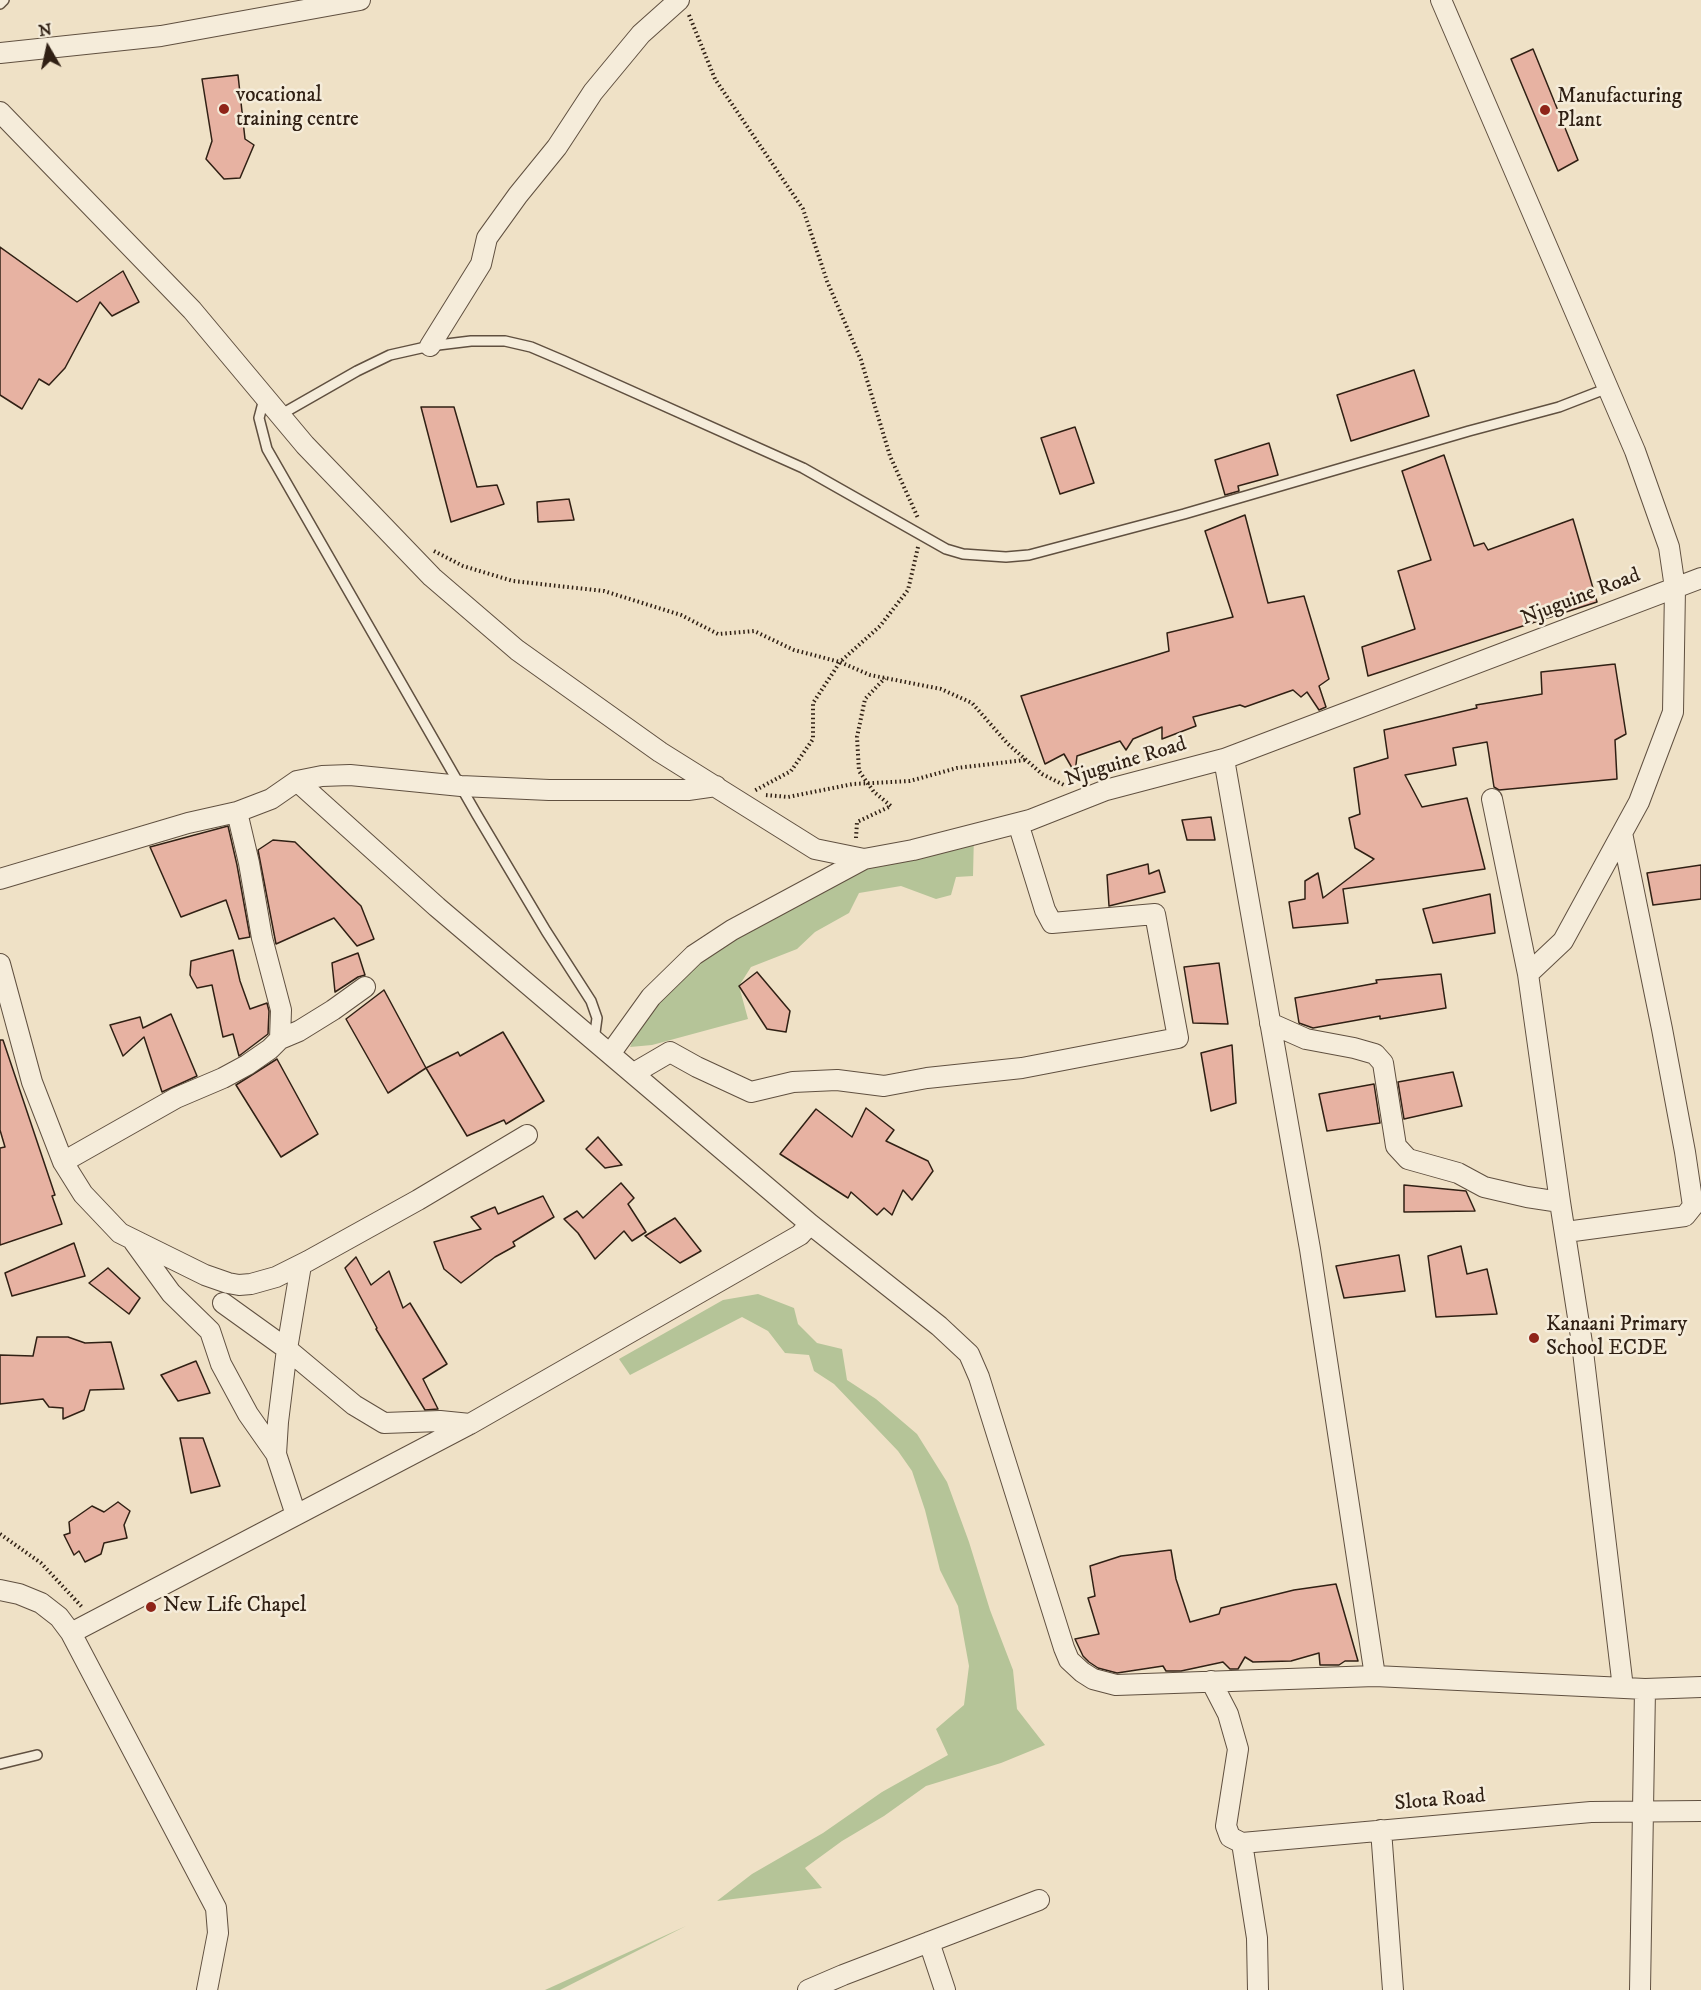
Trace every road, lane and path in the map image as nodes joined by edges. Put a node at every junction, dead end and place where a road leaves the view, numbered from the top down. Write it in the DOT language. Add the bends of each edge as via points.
graph roads {
  1 [pos="4,0"];
  2 [pos="360,0"];
  3 [pos="1442,0"];
  4 [pos="0,4"];
  5 [pos="683,5"];
  6 [pos="0,53"];
  7 [pos="0,112"];
  8 [pos="430,346"];
  9 [pos="1608,388"];
  10 [pos="265,397"];
  11 [pos="280,415"];
  12 [pos="924,537"];
  13 [pos="432,549"];
  14 [pos="1701,578"];
  15 [pos="1676,588"];
  16 [pos="840,662"];
  17 [pos="886,678"];
  18 [pos="1224,759"];
  19 [pos="1026,760"];
  20 [pos="297,782"];
  21 [pos="868,783"];
  22 [pos="461,786"];
  23 [pos="716,786"];
  24 [pos="1088,797"];
  25 [pos="1492,799"];
  26 [pos="237,812"];
  27 [pos="1018,823"];
  28 [pos="1622,833"];
  29 [pos="859,858"];
  30 [pos="0,879"];
  31 [pos="0,964"];
  32 [pos="1528,974"];
  33 [pos="365,987"];
  34 [pos="1270,1023"];
  35 [pos="280,1039"];
  36 [pos="594,1040"];
  37 [pos="610,1054"];
  38 [pos="634,1073"];
  39 [pos="527,1135"];
  40 [pos="63,1162"];
  41 [pos="1560,1202"];
  42 [pos="810,1224"];
  43 [pos="1566,1232"];
  44 [pos="132,1240"];
  45 [pos="301,1265"];
  46 [pos="239,1285"];
  47 [pos="223,1303"];
  48 [pos="203,1324"];
  49 [pos="287,1349"];
  50 [pos="470,1424"];
  51 [pos="276,1454"];
  52 [pos="296,1515"];
  53 [pos="0,1534"];
  54 [pos="0,1590"];
  55 [pos="94,1621"];
  56 [pos="71,1633"];
  57 [pos="1375,1676"];
  58 [pos="1211,1682"];
  59 [pos="1701,1687"];
  60 [pos="1623,1688"];
  61 [pos="1645,1689"];
  62 [pos="37,1755"];
  63 [pos="0,1764"];
  64 [pos="1644,1810"];
  65 [pos="1701,1811"];
  66 [pos="1381,1830"];
  67 [pos="1242,1843"];
  68 [pos="1039,1900"];
  69 [pos="929,1942"];
  70 [pos="207,1990"];
  71 [pos="807,1990"];
  72 [pos="945,1990"];
  73 [pos="1258,1990"];
  74 [pos="1393,1990"];
  75 [pos="1640,1990"];
  1 -- 4 [label="lane"];
  2 -- 6 [label="street" via="161,36"];
  3 -- 9 [label="street"];
  5 -- 8 [label="street" via="641,34 593,92 557,147 487,238 481,264"];
  5 -- 12 [label="path" via="715,79 803,208 826,281 861,360 890,456"];
  7 -- 10 [label="street" via="192,310"];
  8 -- 11 [label="lane" via="390,355"];
  8 -- 12 [label="lane" via="505,341 531,347 803,468"];
  9 -- 12 [label="lane" via="1559,407 1029,555 963,554"];
  9 -- 15 [label="street" via="1669,547"];
  10 -- 11 [label="street"];
  10 -- 22 [label="lane" via="258,418 267,449"];
  11 -- 23 [label="street" via="432,577 517,650 660,752"];
  12 -- 16 [label="path" via="908,590 880,626"];
  13 -- 16 [label="path" via="463,566 513,581 604,591 681,615 718,634 754,631 794,650"];
  14 -- 15 [label="street, Njuguine Road"];
  15 -- 18 [label="street, Njuguine Road"];
  15 -- 28 [label="street" via="1673,712 1639,802"];
  16 -- 17 [label="path"];
  16 -- 21 [label="path" via="813,703 813,739 790,771 748,794 788,797"];
  17 -- 19 [label="path" via="941,690 972,703"];
  17 -- 21 [label="path" via="865,699 857,737 859,771"];
  18 -- 24 [label="street, Njuguine Road"];
  18 -- 34 [label="street"];
  19 -- 21 [label="path" via="957,768 910,781"];
  19 -- 24 [label="path" via="1042,774"];
  20 -- 22 [label="street" via="350,775"];
  20 -- 26 [label="street" via="271,799"];
  20 -- 36 [label="street"];
  21 -- 29 [label="path" via="891,806 857,822"];
  22 -- 23 [label="street" via="617,791"];
  22 -- 36 [label="lane" via="591,1000 597,1018"];
  23 -- 29 [label="street" via="815,849"];
  24 -- 27 [label="street, Njuguine Road"];
  25 -- 32 [label="street"];
  26 -- 30 [label="street"];
  26 -- 35 [label="street" via="281,1010"];
  27 -- 29 [label="street, Njuguine Road" via="913,850"];
  27 -- 38 [label="street" via="1052,923 1155,914 1178,1038 1022,1068 884,1086 837,1080 793,1082 751,1092 670,1052"];
  28 -- 32 [label="street" via="1563,941"];
  28 -- 43 [label="street" via="1693,1206 1685,1216"];
  29 -- 37 [label="street, Njuguine Road" via="694,955 651,997"];
  31 -- 40 [label="street" via="32,1082"];
  32 -- 41 [label="street"];
  33 -- 35 [label="street"];
  34 -- 41 [label="street" via="1306,1039 1375,1054 1383,1063 1396,1146 1408,1158 1458,1173 1484,1186"];
  34 -- 57 [label="street" via="1310,1249"];
  35 -- 40 [label="street" via="248,1065 176,1098"];
  36 -- 37 [label="street"];
  37 -- 38 [label="street"];
  38 -- 42 [label="street"];
  39 -- 45 [label="street"];
  40 -- 44 [label="street" via="83,1194 120,1233"];
  41 -- 43 [label="street"];
  42 -- 50 [label="street" via="800,1234"];
  42 -- 58 [label="street" via="969,1354 1069,1660 1093,1678 1116,1685"];
  43 -- 60 [label="street"];
  44 -- 46 [label="street" via="205,1275"];
  44 -- 48 [label="street" via="171,1293"];
  45 -- 46 [label="street" via="276,1277"];
  45 -- 49 [label="street"];
  46 -- 47 [label="street"];
  47 -- 48 [label="street"];
  47 -- 49 [label="street"];
  48 -- 51 [label="street" via="210,1331 221,1364 248,1414"];
  49 -- 50 [label="street" via="354,1405 384,1424"];
  49 -- 51 [label="street"];
  50 -- 52 [label="street"];
  51 -- 52 [label="street"];
  52 -- 55 [label="street"];
  53 -- 55 [label="path" via="41,1563"];
  54 -- 56 [label="street" via="41,1603"];
  55 -- 56 [label="street"];
  56 -- 70 [label="street" via="216,1908 218,1934"];
  57 -- 58 [label="street"];
  57 -- 60 [label="street"];
  58 -- 67 [label="street" via="1228,1714 1238,1749 1226,1826 1230,1837"];
  59 -- 61 [label="street"];
  60 -- 61 [label="street"];
  61 -- 64 [label="street"];
  62 -- 63 [label="lane"];
  64 -- 65 [label="street, Slota Road"];
  64 -- 66 [label="street, Slota Road"];
  64 -- 75 [label="street"];
  66 -- 67 [label="street, Slota Road"];
  66 -- 74 [label="street"];
  67 -- 73 [label="street" via="1257,1938"];
  68 -- 69 [label="street"];
  69 -- 71 [label="street"];
  69 -- 72 [label="street"];
}
